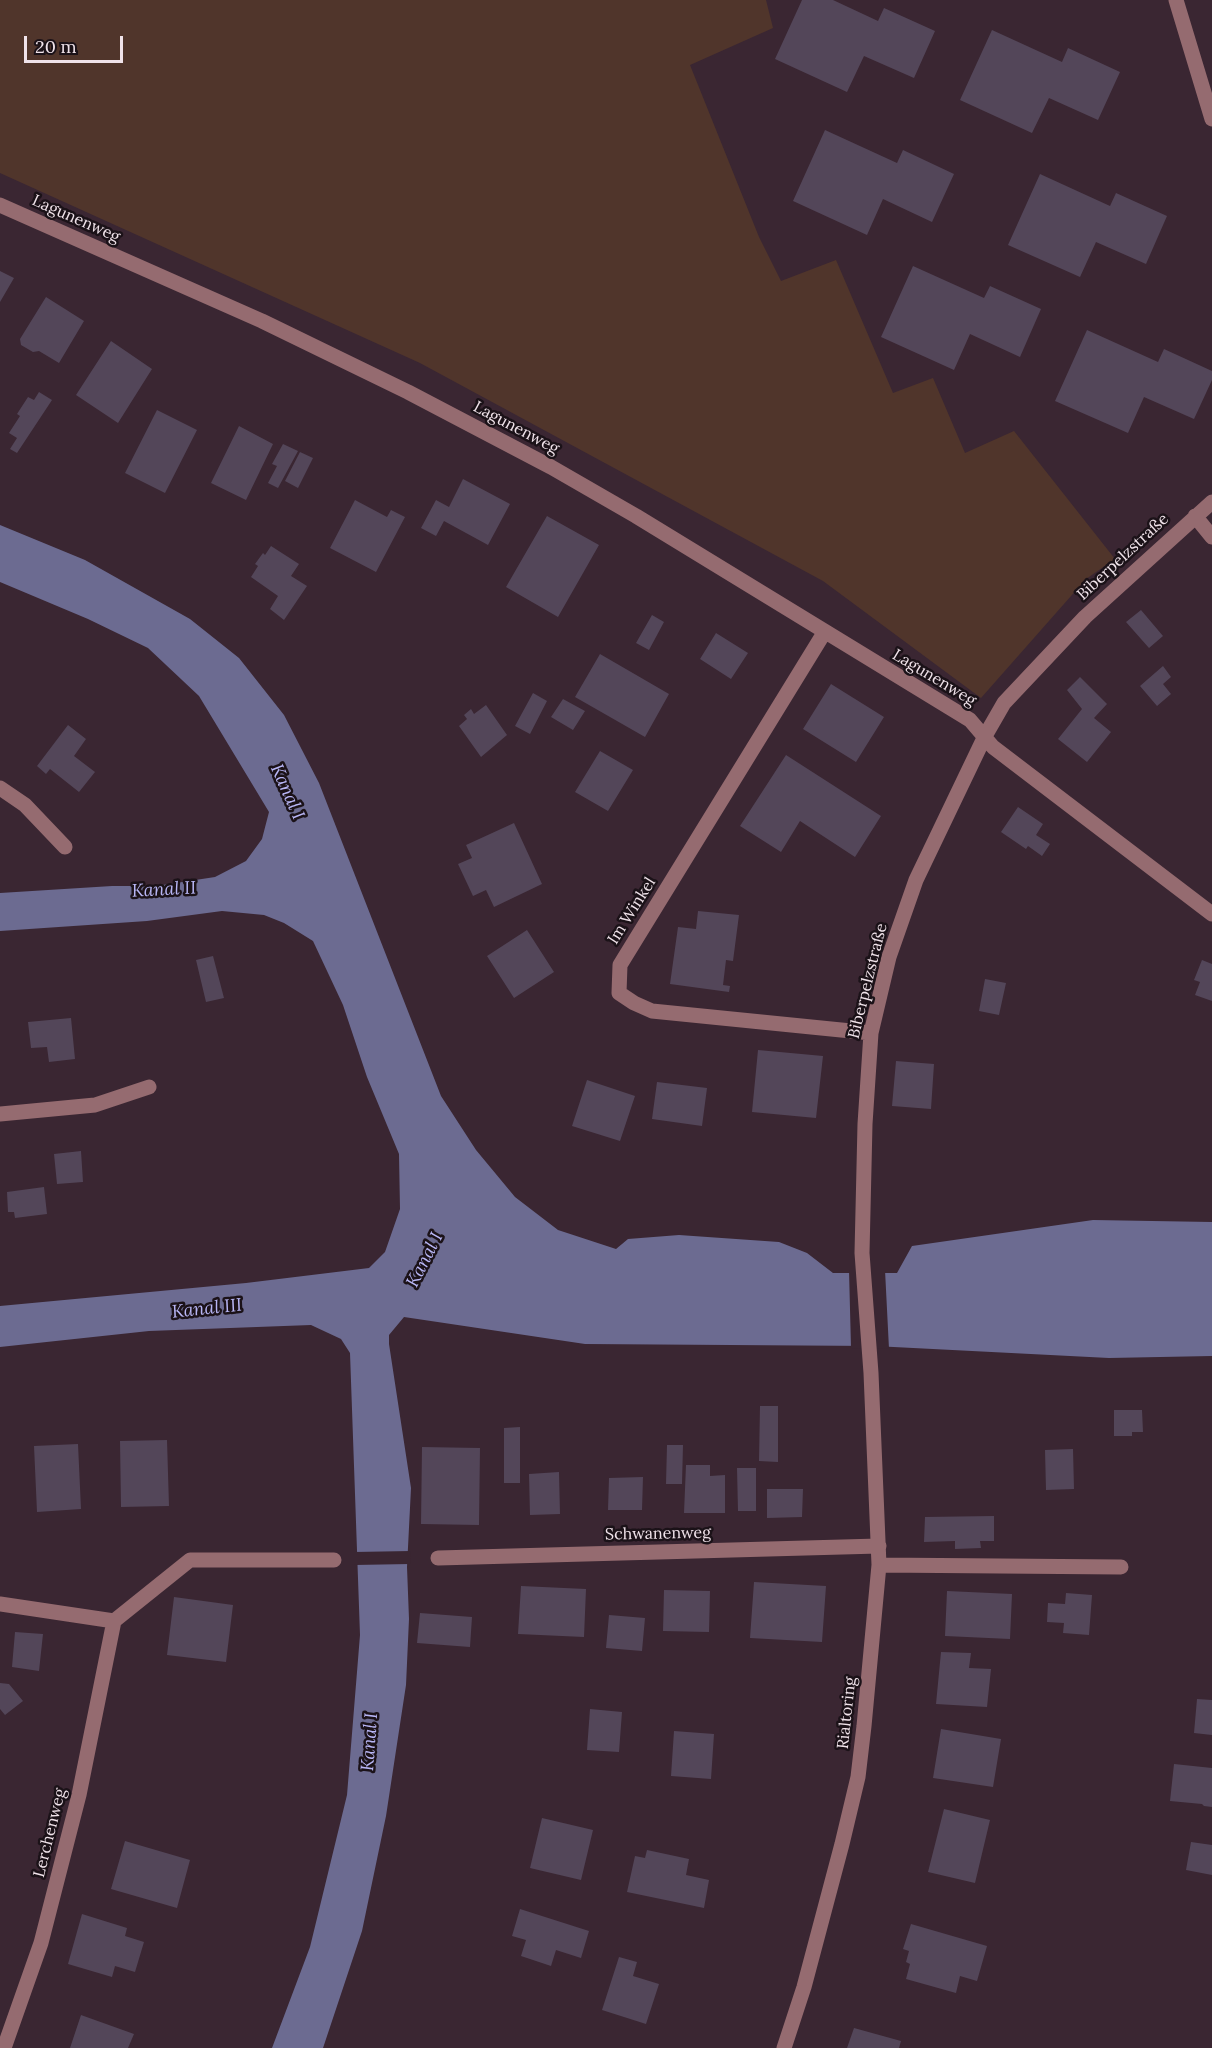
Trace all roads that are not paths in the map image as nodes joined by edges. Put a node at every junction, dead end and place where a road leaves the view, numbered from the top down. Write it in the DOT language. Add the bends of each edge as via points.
graph roads {
  1 [pos="1176,0"];
  2 [pos="1212,119"];
  3 [pos="0,206"];
  4 [pos="1212,502"];
  5 [pos="1195,516"];
  6 [pos="1212,537"];
  7 [pos="824,633"];
  8 [pos="985,736"];
  9 [pos="0,788"];
  10 [pos="64,847"];
  11 [pos="1212,914"];
  12 [pos="871,1033"];
  13 [pos="149,1087"];
  14 [pos="0,1114"];
  15 [pos="871,1373"];
  16 [pos="879,1546"];
  17 [pos="438,1558"];
  18 [pos="334,1560"];
  19 [pos="879,1564"];
  20 [pos="1121,1567"];
  21 [pos="0,1604"];
  22 [pos="114,1621"];
  23 [pos="4,2048"];
  24 [pos="784,2048"];
  1 -- 2 [label="street"];
  3 -- 7 [label="street, Lagunenweg" via="252,317 418,397 636,516"];
  4 -- 5 [label="street, Biberpelzstraße"];
  5 -- 6 [label="street, Biberpelzstraße"];
  5 -- 8 [label="street, Biberpelzstraße" via="1085,617 1004,703"];
  7 -- 8 [label="street, Lagunenweg" via="970,720"];
  7 -- 12 [label="street, Im Winkel" via="620,965 619,993 652,1011"];
  8 -- 11 [label="street" via="993,747"];
  8 -- 12 [label="street, Biberpelzstraße" via="916,880 889,957"];
  9 -- 10 [label="street" via="25,805"];
  12 -- 15 [label="street, Biberpelzstraße" via="862,1253"];
  13 -- 14 [label="street" via="95,1105"];
  15 -- 16 [label="street, Rialtoring"];
  16 -- 17 [label="street, Schwanenweg"];
  16 -- 19 [label="street, Rialtoring"];
  18 -- 22 [label="street" via="190,1560"];
  19 -- 20 [label="street"];
  19 -- 24 [label="street, Rialtoring" via="858,1777 804,1987"];
  21 -- 22 [label="street"];
  22 -- 23 [label="street, Lerchenweg" via="79,1795 41,1943"];
}
